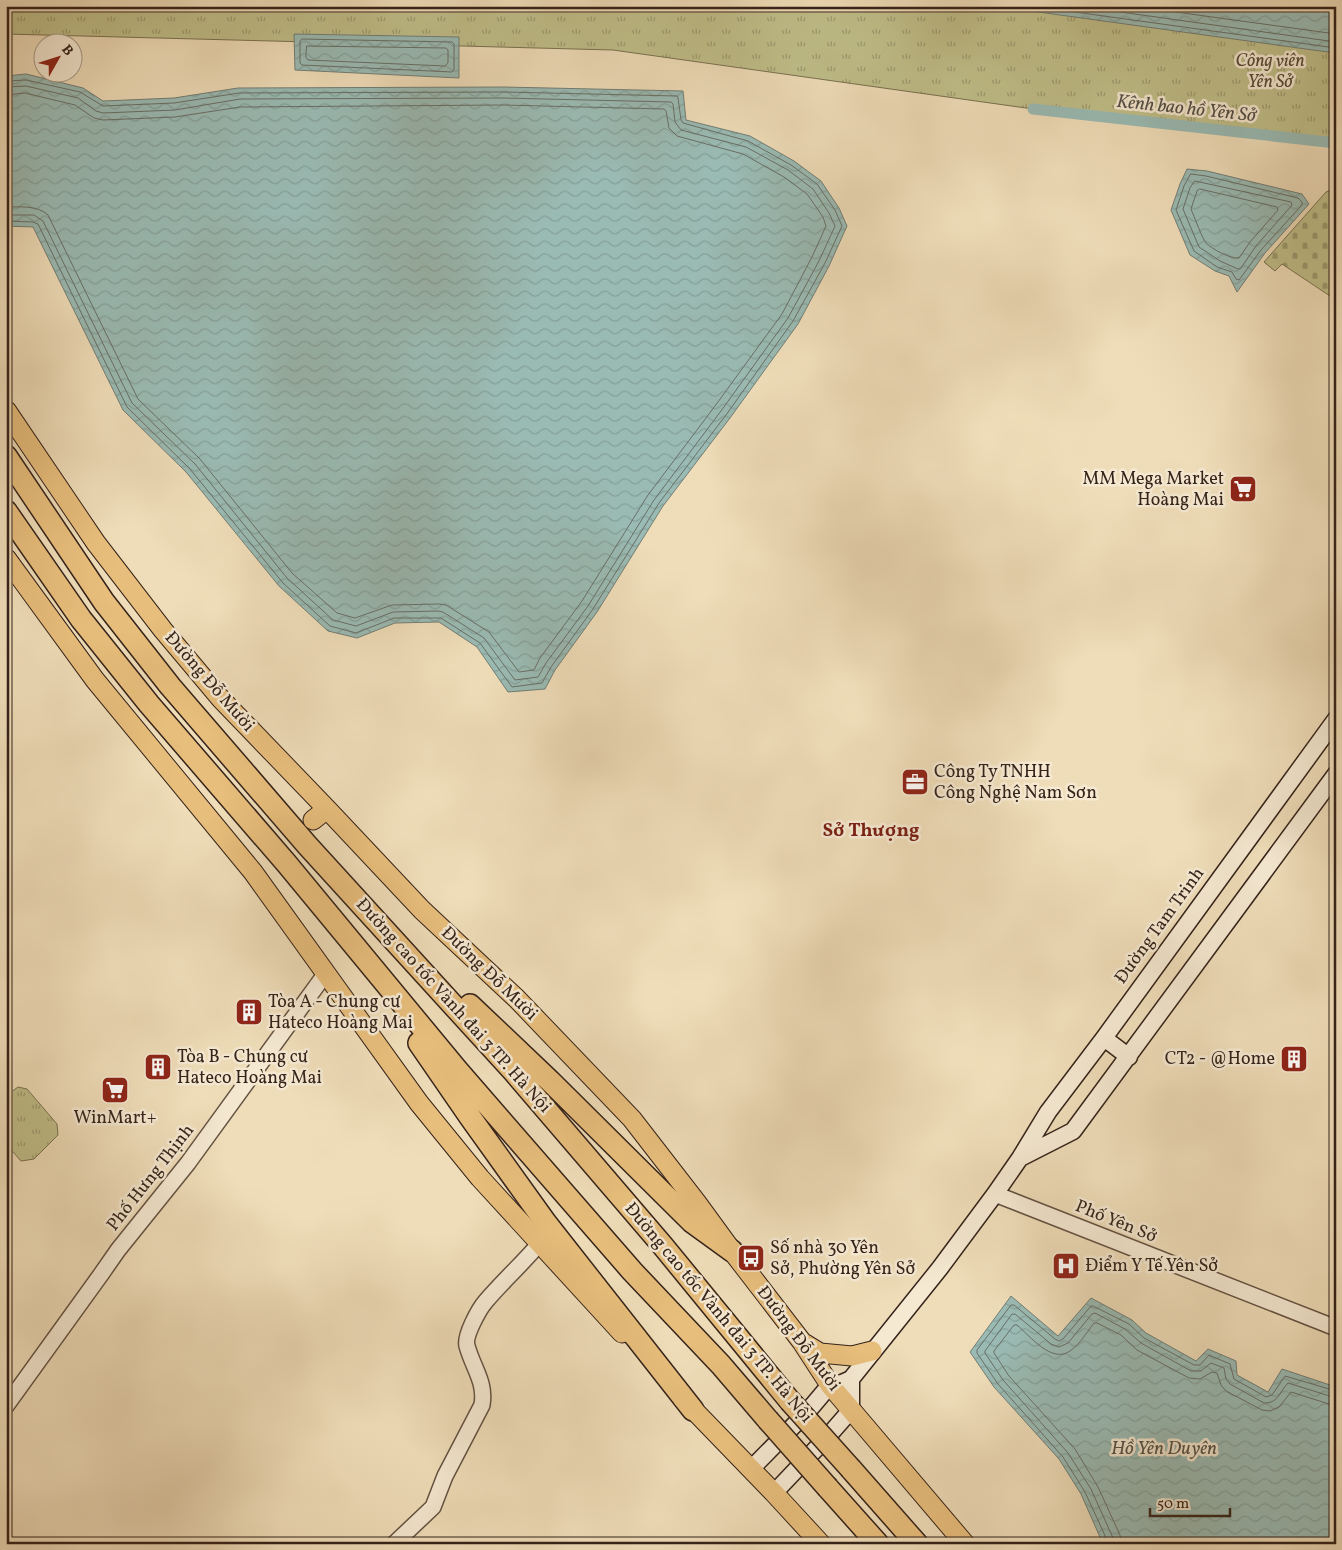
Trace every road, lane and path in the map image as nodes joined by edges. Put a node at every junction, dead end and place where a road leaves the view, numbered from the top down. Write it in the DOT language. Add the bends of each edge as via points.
graph roads {
  1 [pos="6,410"];
  2 [pos="6,456"];
  3 [pos="6,511"];
  4 [pos="6,558"];
  5 [pos="1336,719"];
  6 [pos="1336,774"];
  7 [pos="270,858"];
  8 [pos="253,872"];
  9 [pos="380,926"];
  10 [pos="340,927"];
  11 [pos="326,974"];
  12 [pos="1104,1038"];
  13 [pos="1129,1057"];
  14 [pos="1020,1158"];
  15 [pos="995,1194"];
  16 [pos="539,1244"];
  17 [pos="732,1251"];
  18 [pos="1336,1328"];
  19 [pos="802,1342"];
  20 [pos="872,1350"];
  21 [pos="851,1379"];
  22 [pos="830,1385"];
  23 [pos="6,1406"];
  24 [pos="693,1410"];
  25 [pos="852,1410"];
  26 [pos="751,1469"];
  27 [pos="774,1493"];
  28 [pos="394,1544"];
  29 [pos="821,1544"];
  30 [pos="878,1544"];
  31 [pos="917,1544"];
  32 [pos="965,1544"];
  1 -- 17 [label="main road, Đường Đỗ Mười" via="96,543 220,699 320,814 517,998 632,1119"];
  2 -- 9 [label="highway, Đường cao tốc Vành đai 3 TP. Hà Nội" via="104,602 164,679"];
  3 -- 10 [label="highway, Đường cao tốc Vành đai 3 TP. Hà Nội" via="81,619 149,704"];
  4 -- 8 [label="main road" via="95,680"];
  5 -- 12 [label="main road, Đường Tam Trinh"];
  6 -- 13 [label="main road, Đường Tam Trinh"];
  7 -- 8 [label="main road"];
  8 -- 11 [label="main road"];
  9 -- 17 [label="highway" via="433,970 550,1081 692,1222"];
  9 -- 31 [label="highway, Đường cao tốc Vành đai 3 TP. Hà Nội, bridge" via="520,1080 790,1401"];
  10 -- 24 [label="highway" via="546,1222"];
  10 -- 30 [label="highway, Đường cao tốc Vành đai 3 TP. Hà Nội, bridge" via="458,1071 632,1271 721,1365"];
  11 -- 16 [label="main road" via="419,1103"];
  11 -- 23 [label="street, Phố Hưng Thịnh" via="188,1163 118,1250"];
  12 -- 13 [label="main road"];
  12 -- 14 [label="main road, Đường Tam Trinh" via="1048,1112"];
  13 -- 14 [label="main road, Đường Tam Trinh" via="1073,1132"];
  14 -- 15 [label="main road, Đường Tam Trinh"];
  15 -- 18 [label="street, Phố Yên Sở"];
  15 -- 20 [label="main road, Đường Tam Trinh" via="940,1268"];
  16 -- 24 [label="main road"];
  16 -- 28 [label="street" via="484,1302 471,1325 466,1344 481,1383 482,1405 445,1476 433,1507"];
  17 -- 19 [label="main road, Đường Đỗ Mười"];
  19 -- 20 [label="main road" via="820,1353 852,1356"];
  19 -- 22 [label="main road, Đường Đỗ Mười"];
  20 -- 21 [label="main road, Đường Tam Trinh"];
  21 -- 22 [label="main road"];
  21 -- 25 [label="main road"];
  22 -- 25 [label="main road, Đường Đỗ Mười"];
  22 -- 26 [label="main road"];
  24 -- 26 [label="main road"];
  25 -- 27 [label="main road"];
  25 -- 32 [label="main road, Đường Đỗ Mười"];
  26 -- 27 [label="main road"];
  27 -- 29 [label="main road"];
}
